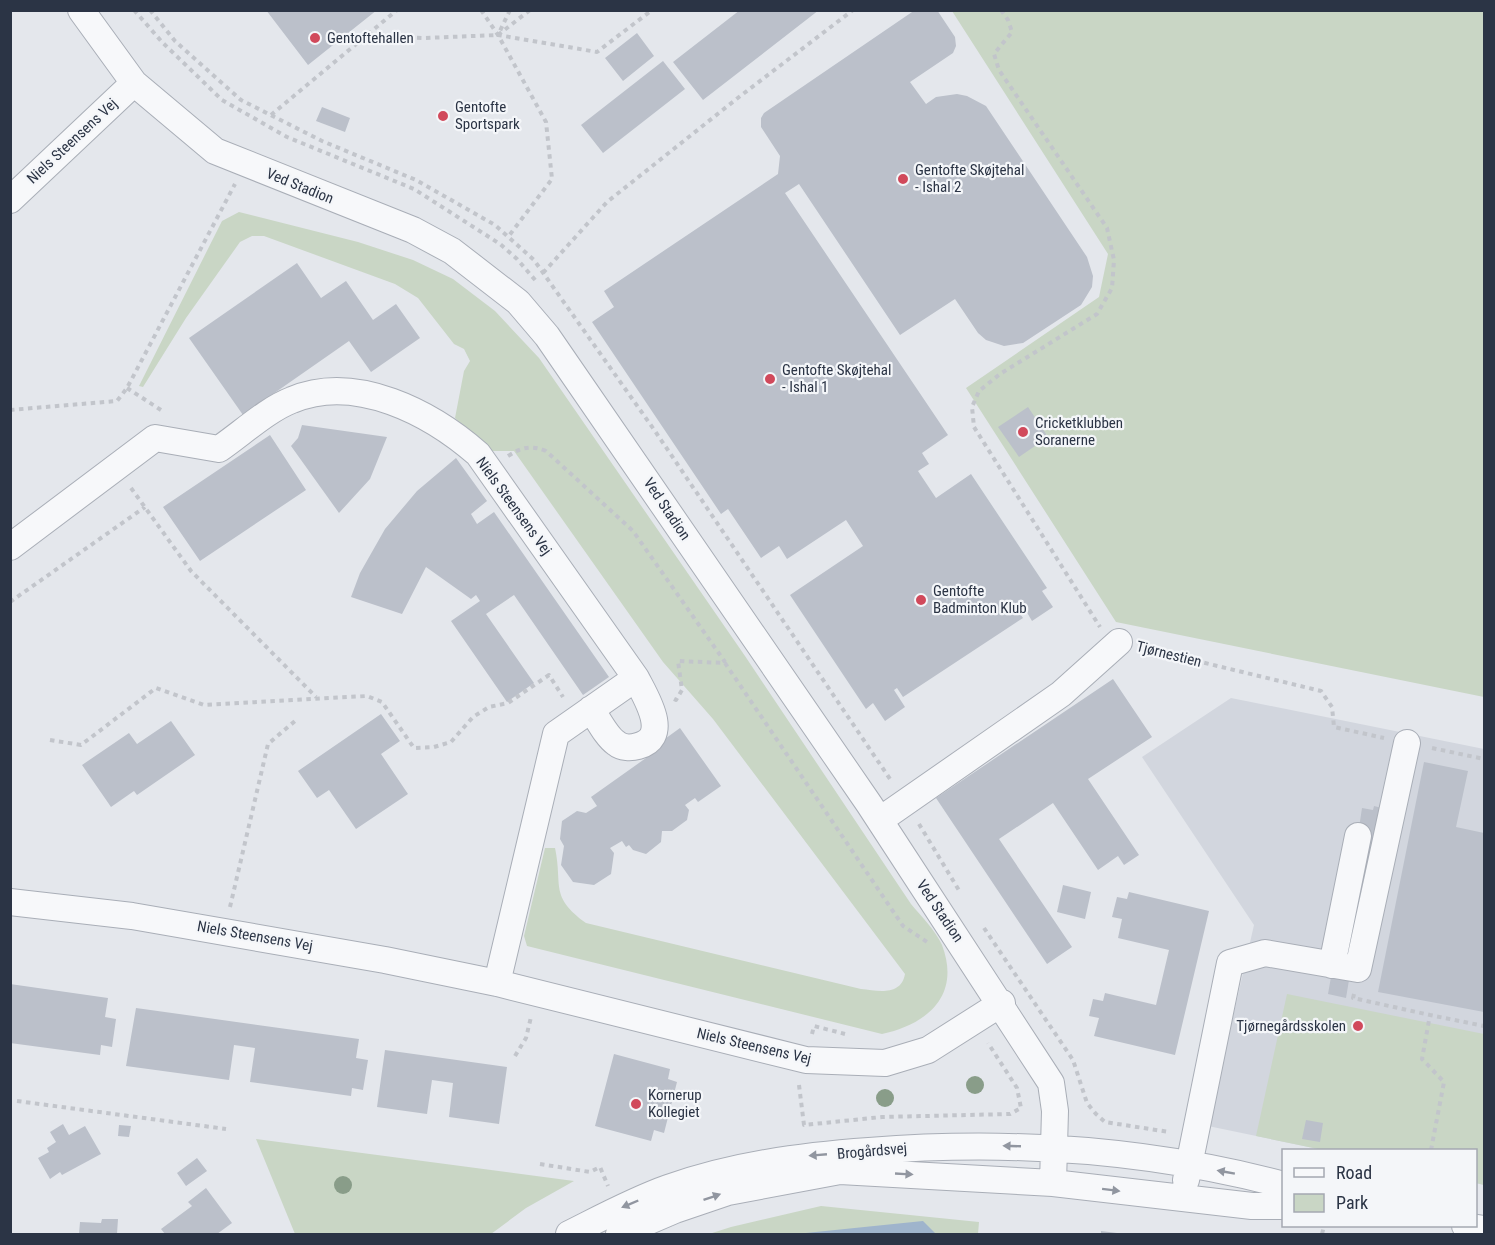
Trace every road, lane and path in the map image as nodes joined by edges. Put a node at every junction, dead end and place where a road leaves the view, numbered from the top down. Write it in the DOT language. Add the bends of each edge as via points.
graph roads {
  1 [pos="81,10"];
  2 [pos="397,10"];
  3 [pos="481,10"];
  4 [pos="510,10"];
  5 [pos="530,10"];
  6 [pos="652,10"];
  7 [pos="853,10"];
  8 [pos="1001,10"];
  9 [pos="498,35"];
  10 [pos="363,36"];
  11 [pos="134,83"];
  12 [pos="271,115"];
  13 [pos="245,164"];
  14 [pos="10,200"];
  15 [pos="508,237"];
  16 [pos="543,273"];
  17 [pos="10,410"];
  18 [pos="116,467"];
  19 [pos="488,468"];
  20 [pos="145,507"];
  21 [pos="10,547"];
  22 [pos="10,602"];
  23 [pos="1119,642"];
  24 [pos="725,663"];
  25 [pos="549,675"];
  26 [pos="636,678"];
  27 [pos="317,698"];
  28 [pos="591,709"];
  29 [pos="296,721"];
  30 [pos="50,740"];
  31 [pos="1407,743"];
  32 [pos="1485,759"];
  33 [pos="880,820"];
  34 [pos="918,822"];
  35 [pos="1358,836"];
  36 [pos="233,895"];
  37 [pos="10,902"];
  38 [pos="966,902"];
  39 [pos="979,920"];
  40 [pos="935,947"];
  41 [pos="1332,965"];
  42 [pos="1358,969"];
  43 [pos="497,983"];
  44 [pos="536,992"];
  45 [pos="1002,1004"];
  46 [pos="1431,1016"];
  47 [pos="814,1026"];
  48 [pos="1485,1026"];
  49 [pos="847,1034"];
  50 [pos="984,1037"];
  51 [pos="515,1056"];
  52 [pos="799,1086"];
  53 [pos="17,1101"];
  54 [pos="226,1130"];
  55 [pos="1194,1136"];
  56 [pos="1055,1148"];
  57 [pos="1431,1149"];
  58 [pos="540,1164"];
  59 [pos="1188,1165"];
  60 [pos="1053,1183"];
  61 [pos="1282,1185"];
  62 [pos="1183,1198"];
  63 [pos="1282,1206"];
  64 [pos="618,1222"];
  65 [pos="569,1234"];
  1 -- 11 [label="street, Ved Stadion"];
  2 -- 10 [label="path"];
  3 -- 9 [label="path"];
  4 -- 9 [label="path"];
  5 -- 9 [label="path"];
  6 -- 9 [label="path" via="597,52"];
  7 -- 16 [label="path" via="607,202"];
  8 -- 23 [label="path" via="1012,32 994,54 999,70 1107,228 1114,260 1112,288 1097,314 979,391 972,407 974,427 1106,635"];
  9 -- 10 [label="path"];
  9 -- 15 [label="path" via="546,122 552,179"];
  10 -- 12 [label="path"];
  11 -- 13 [label="street, Ved Stadion" via="215,151"];
  11 -- 14 [label="street, Niels Steensens Vej"];
  13 -- 17 [label="path" via="127,388 117,400"];
  13 -- 33 [label="street, Ved Stadion" via="413,230 452,251 518,302 547,336"];
  18 -- 19 [label="street, Niels Steensens Vej" via="155,438 219,449 290,400 313,393 338,392 366,395 426,416 454,433"];
  18 -- 20 [label="path"];
  18 -- 21 [label="street, Niels Steensens Vej"];
  19 -- 24 [label="path" via="520,448 546,451 633,531"];
  19 -- 26 [label="street, Niels Steensens Vej"];
  20 -- 22 [label="path"];
  20 -- 27 [label="path" via="191,571"];
  23 -- 31 [label="path, Tjørnestien" via="1321,690 1332,707 1334,727"];
  23 -- 33 [label="street, Tjørnestien" via="1061,694"];
  24 -- 26 [label="path" via="678,661 682,690 676,700"];
  24 -- 40 [label="path" via="903,926"];
  25 -- 27 [label="path" via="508,703 489,707 474,717 451,742 434,747 414,748 382,702 367,696"];
  26 -- 28 [label="street"];
  26 -- 28 [label="street, Niels Steensens Vej" via="656,724 651,737 641,746 628,748 615,743"];
  27 -- 30 [label="path" via="204,705 156,688 81,745"];
  28 -- 43 [label="street" via="556,734"];
  29 -- 36 [label="path" via="268,744"];
  31 -- 32 [label="path, Tjørnestien"];
  31 -- 42 [label="street"];
  33 -- 45 [label="street, Ved Stadion"];
  34 -- 38 [label="path"];
  35 -- 41 [label="street"];
  37 -- 43 [label="street, Niels Steensens Vej" via="225,931"];
  39 -- 55 [label="path" via="1073,1060 1087,1102 1096,1114 1105,1122"];
  41 -- 42 [label="street"];
  41 -- 55 [label="street" via="1265,953 1230,963"];
  42 -- 46 [label="path" via="1353,998"];
  43 -- 44 [label="street, Niels Steensens Vej"];
  44 -- 45 [label="street, Niels Steensens Vej" via="742,1046 806,1060 849,1063 885,1063 928,1050"];
  44 -- 51 [label="path" via="526,1038"];
  45 -- 56 [label="street, Ved Stadion" via="1051,1083"];
  46 -- 48 [label="path"];
  46 -- 57 [label="path" via="1422,1059 1444,1082"];
  47 -- 49 [label="path"];
  50 -- 52 [label="path" via="1017,1088 1021,1108 1010,1114 882,1117 804,1125"];
  53 -- 54 [label="path"];
  55 -- 59 [label="street"];
  56 -- 59 [label="street, Brogårdsvej"];
  56 -- 60 [label="street, Ved Stadion"];
  56 -- 64 [label="street, Brogårdsvej, one-way" via="915,1147 784,1158 667,1188"];
  58 -- 64 [label="path" via="590,1172 600,1167"];
  61 -- 59 [label="street, Brogårdsvej, one-way"];
  59 -- 62 [label="street"];
  60 -- 62 [label="street, Brogårdsvej, one-way"];
  64 -- 60 [label="street, Brogårdsvej, one-way" via="675,1210 728,1192 840,1171"];
  62 -- 63 [label="street, Brogårdsvej"];
  64 -- 65 [label="street, Brogårdsvej"];
}
